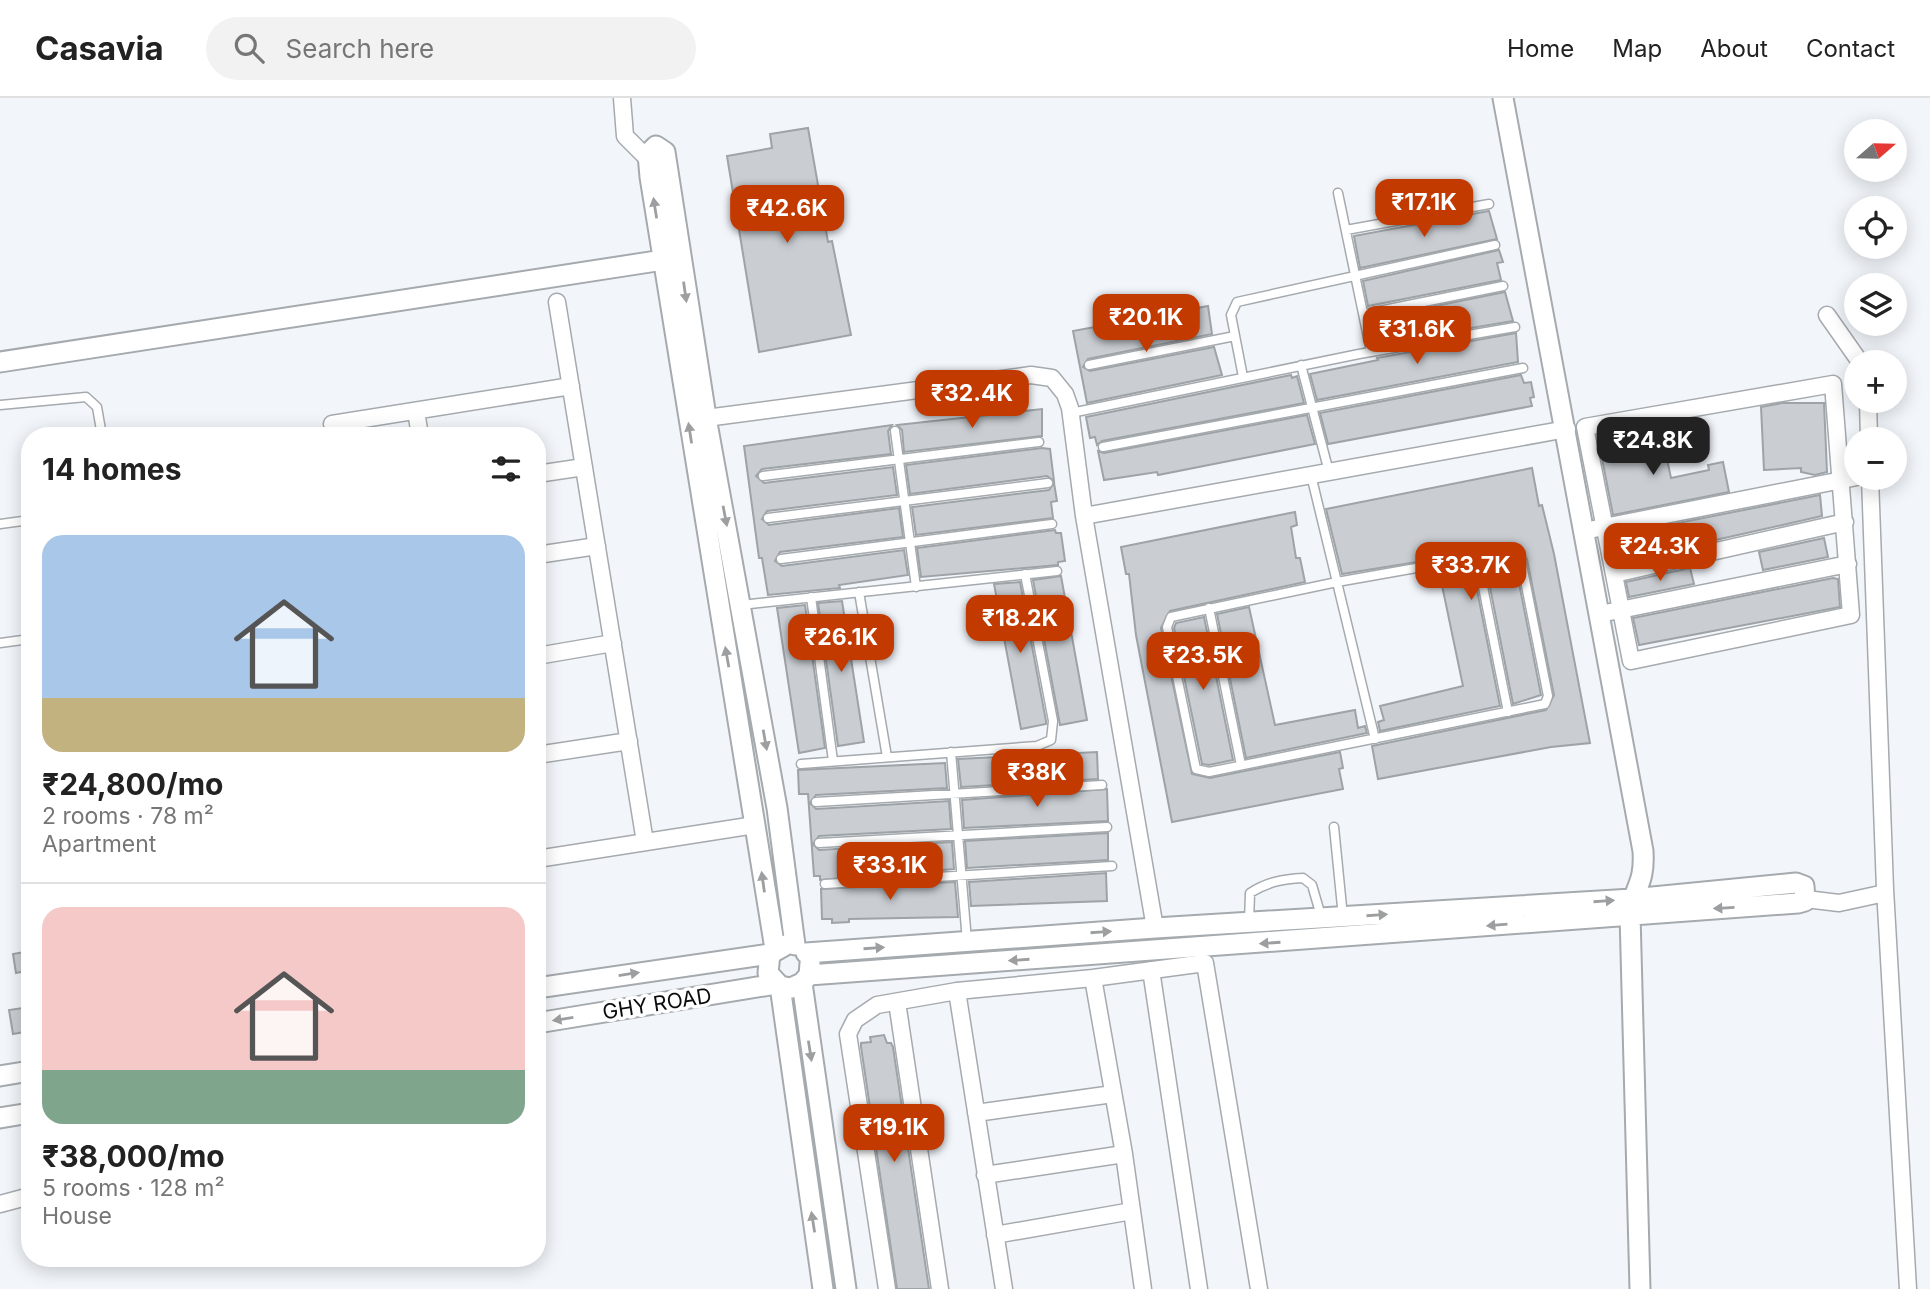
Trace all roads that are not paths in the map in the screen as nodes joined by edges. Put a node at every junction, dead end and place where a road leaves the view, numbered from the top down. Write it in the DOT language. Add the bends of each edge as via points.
graph roads {
  1 [pos="622,98"];
  2 [pos="1503,98"];
  3 [pos="648,159"];
  4 [pos="1338,192"];
  5 [pos="1489,204"];
  6 [pos="1346,230"];
  7 [pos="1495,245"];
  8 [pos="663,260"];
  9 [pos="1355,274"];
  10 [pos="1503,286"];
  11 [pos="557,302"];
  12 [pos="1364,314"];
  13 [pos="1827,315"];
  14 [pos="1515,327"];
  15 [pos="1235,336"];
  16 [pos="1852,350"];
  17 [pos="1371,352"];
  18 [pos="0,362"];
  19 [pos="1089,365"];
  20 [pos="1301,365"];
  21 [pos="1523,368"];
  22 [pos="1243,377"];
  23 [pos="571,386"];
  24 [pos="0,405"];
  25 [pos="1312,406"];
  26 [pos="416,411"];
  27 [pos="1071,413"];
  28 [pos="706,418"];
  29 [pos="332,425"];
  30 [pos="100,427"];
  31 [pos="419,427"];
  32 [pos="1567,429"];
  33 [pos="895,431"];
  34 [pos="1039,442"];
  35 [pos="1103,447"];
  36 [pos="1844,449"];
  37 [pos="898,458"];
  38 [pos="584,467"];
  39 [pos="1329,472"];
  40 [pos="546,473"];
  41 [pos="1311,475"];
  42 [pos="763,476"];
  43 [pos="1844,479"];
  44 [pos="1048,483"];
  45 [pos="1848,490"];
  46 [pos="1870,490"];
  47 [pos="904,501"];
  48 [pos="1084,516"];
  49 [pos="768,517"];
  50 [pos="21,521"];
  51 [pos="1845,522"];
  52 [pos="0,524"];
  53 [pos="1052,524"];
  54 [pos="1594,529"];
  55 [pos="910,541"];
  56 [pos="597,546"];
  57 [pos="546,554"];
  58 [pos="1476,556"];
  59 [pos="781,559"];
  60 [pos="1848,560"];
  61 [pos="1873,560"];
  62 [pos="1057,571"];
  63 [pos="1614,573"];
  64 [pos="1025,575"];
  65 [pos="1337,582"];
  66 [pos="916,587"];
  67 [pos="859,592"];
  68 [pos="811,597"];
  69 [pos="741,605"];
  70 [pos="1209,608"];
  71 [pos="1622,610"];
  72 [pos="1600,614"];
  73 [pos="21,640"];
  74 [pos="0,643"];
  75 [pos="612,643"];
  76 [pos="546,654"];
  77 [pos="1508,712"];
  78 [pos="1375,739"];
  79 [pos="629,741"];
  80 [pos="951,752"];
  81 [pos="546,754"];
  82 [pos="887,757"];
  83 [pos="833,761"];
  84 [pos="801,764"];
  85 [pos="1241,765"];
  86 [pos="1102,785"];
  87 [pos="954,794"];
  88 [pos="816,802"];
  89 [pos="755,825"];
  90 [pos="1107,827"];
  91 [pos="1334,827"];
  92 [pos="957,835"];
  93 [pos="645,842"];
  94 [pos="819,844"];
  95 [pos="546,858"];
  96 [pos="1112,866"];
  97 [pos="962,875"];
  98 [pos="825,884"];
  99 [pos="1885,893"];
  100 [pos="1806,899"];
  101 [pos="1631,906"];
  102 [pos="1343,917"];
  103 [pos="1321,918"];
  104 [pos="1249,922"];
  105 [pos="1155,928"];
  106 [pos="967,942"];
  107 [pos="787,950"];
  108 [pos="1151,970"];
  109 [pos="1093,978"];
  110 [pos="805,979"];
  111 [pos="778,985"];
  112 [pos="546,987"];
  113 [pos="957,991"];
  114 [pos="897,1002"];
  115 [pos="546,1022"];
  116 [pos="21,1073"];
  117 [pos="0,1076"];
  118 [pos="1113,1094"];
  119 [pos="976,1113"];
  120 [pos="21,1114"];
  121 [pos="0,1118"];
  122 [pos="1124,1154"];
  123 [pos="985,1175"];
  124 [pos="21,1197"];
  125 [pos="0,1203"];
  126 [pos="1132,1211"];
  127 [pos="995,1235"];
  128 [pos="1138,1288"];
  129 [pos="824,1289"];
  130 [pos="846,1289"];
  131 [pos="887,1289"];
  132 [pos="940,1289"];
  133 [pos="1003,1289"];
  134 [pos="1199,1289"];
  135 [pos="1259,1289"];
  136 [pos="1640,1289"];
  137 [pos="1908,1289"];
  1 -- 3 [label="street" via="625,136"];
  2 -- 32 [label="street"];
  8 -- 3 [label="street, one-way"];
  3 -- 28 [label="street, one-way" via="653,147 664,149"];
  4 -- 6 [label="lane"];
  5 -- 6 [label="lane"];
  6 -- 9 [label="lane"];
  7 -- 9 [label="lane"];
  8 -- 18 [label="street"];
  89 -- 8 [label="street, one-way"];
  9 -- 12 [label="lane"];
  9 -- 15 [label="lane" via="1237,302 1231,315"];
  10 -- 12 [label="lane"];
  11 -- 23 [label="street"];
  12 -- 17 [label="lane"];
  13 -- 16 [label="street"];
  14 -- 17 [label="lane"];
  15 -- 19 [label="lane"];
  15 -- 22 [label="lane"];
  17 -- 20 [label="lane"];
  20 -- 22 [label="lane"];
  20 -- 25 [label="lane"];
  21 -- 25 [label="lane"];
  22 -- 27 [label="lane"];
  23 -- 26 [label="street"];
  23 -- 38 [label="street"];
  24 -- 30 [label="lane" via="86,397 97,407"];
  25 -- 35 [label="lane"];
  25 -- 39 [label="lane"];
  26 -- 29 [label="street"];
  26 -- 31 [label="street"];
  27 -- 28 [label="street" via="1065,394 1052,379 1031,375"];
  27 -- 48 [label="street"];
  28 -- 69 [label="street, one-way"];
  32 -- 39 [label="street"];
  32 -- 54 [label="street"];
  33 -- 37 [label="lane"];
  34 -- 37 [label="lane"];
  36 -- 54 [label="street" via="1833,384 1585,427"];
  37 -- 42 [label="lane"];
  37 -- 47 [label="lane"];
  38 -- 40 [label="street"];
  38 -- 56 [label="street"];
  39 -- 41 [label="street"];
  41 -- 48 [label="street"];
  41 -- 65 [label="lane"];
  43 -- 54 [label="street"];
  44 -- 47 [label="lane"];
  45 -- 51 [label="street"];
  46 -- 61 [label="street"];
  47 -- 49 [label="lane"];
  47 -- 55 [label="lane"];
  48 -- 105 [label="street"];
  50 -- 52 [label="lane"];
  51 -- 60 [label="street"];
  51 -- 63 [label="street"];
  53 -- 55 [label="lane"];
  54 -- 63 [label="street"];
  54 -- 72 [label="street"];
  55 -- 59 [label="lane"];
  55 -- 66 [label="lane"];
  56 -- 57 [label="street"];
  56 -- 75 [label="street"];
  58 -- 65 [label="lane"];
  58 -- 77 [label="lane"];
  58 -- 77 [label="lane" via="1516,552 1524,573 1548,699"];
  60 -- 61 [label="street"];
  60 -- 71 [label="street"];
  60 -- 71 [label="street" via="1851,615 1631,661"];
  61 -- 99 [label="street"];
  62 -- 64 [label="lane"];
  63 -- 71 [label="street"];
  64 -- 66 [label="lane"];
  64 -- 80 [label="lane" via="1054,735 1037,746"];
  65 -- 70 [label="lane"];
  65 -- 78 [label="lane"];
  66 -- 67 [label="lane"];
  67 -- 68 [label="lane"];
  67 -- 82 [label="lane"];
  68 -- 69 [label="lane"];
  68 -- 83 [label="lane"];
  69 -- 107 [label="street, one-way" via="777,808"];
  70 -- 85 [label="lane"];
  70 -- 85 [label="lane" via="1176,615 1167,623 1194,764 1202,772"];
  71 -- 72 [label="street"];
  72 -- 101 [label="street" via="1643,851 1644,876"];
  73 -- 74 [label="lane"];
  75 -- 76 [label="street"];
  75 -- 79 [label="street"];
  77 -- 78 [label="lane"];
  78 -- 85 [label="lane"];
  79 -- 81 [label="street"];
  79 -- 93 [label="street"];
  80 -- 82 [label="lane"];
  80 -- 87 [label="lane"];
  82 -- 83 [label="lane"];
  83 -- 84 [label="lane"];
  86 -- 87 [label="lane"];
  87 -- 88 [label="lane"];
  87 -- 92 [label="lane"];
  89 -- 93 [label="street"];
  107 -- 89 [label="street, one-way"];
  90 -- 92 [label="lane"];
  91 -- 102 [label="lane"];
  92 -- 94 [label="lane"];
  92 -- 97 [label="lane"];
  93 -- 95 [label="street"];
  96 -- 97 [label="lane"];
  97 -- 98 [label="lane"];
  97 -- 106 [label="lane"];
  99 -- 100 [label="street" via="1839,903"];
  99 -- 137 [label="street"];
  100 -- 101 [label="street" via="1804,886 1796,883"];
  102 -- 101 [label="street, GHY ROAD, one-way"];
  101 -- 110 [label="street, GHY ROAD, one-way" via="1308,940"];
  101 -- 136 [label="street"];
  102 -- 103 [label="street, GHY ROAD"];
  103 -- 104 [label="street, GHY ROAD"];
  103 -- 104 [label="lane" via="1312,885 1303,878 1263,884 1250,893"];
  104 -- 105 [label="street, GHY ROAD"];
  106 -- 105 [label="street, GHY ROAD, one-way"];
  107 -- 106 [label="street, GHY ROAD, one-way"];
  107 -- 110 [label="street"];
  107 -- 111 [label="street" via="767,966"];
  112 -- 107 [label="street, GHY ROAD, one-way"];
  108 -- 109 [label="street"];
  108 -- 134 [label="street"];
  108 -- 135 [label="street" via="1205,963"];
  109 -- 113 [label="street"];
  109 -- 118 [label="street"];
  110 -- 111 [label="street, GHY ROAD" via="792,988"];
  110 -- 130 [label="street, one-way"];
  111 -- 115 [label="street, GHY ROAD, one-way"];
  129 -- 111 [label="street, one-way"];
  113 -- 114 [label="street"];
  113 -- 119 [label="street"];
  114 -- 131 [label="street" via="877,1005 855,1020 848,1034"];
  114 -- 132 [label="street"];
  116 -- 117 [label="street"];
  118 -- 119 [label="street"];
  118 -- 122 [label="street"];
  119 -- 123 [label="street"];
  120 -- 121 [label="street"];
  122 -- 123 [label="street"];
  122 -- 126 [label="street"];
  123 -- 127 [label="street"];
  124 -- 125 [label="street"];
  126 -- 127 [label="street"];
  126 -- 128 [label="street"];
  127 -- 133 [label="street"];
}
